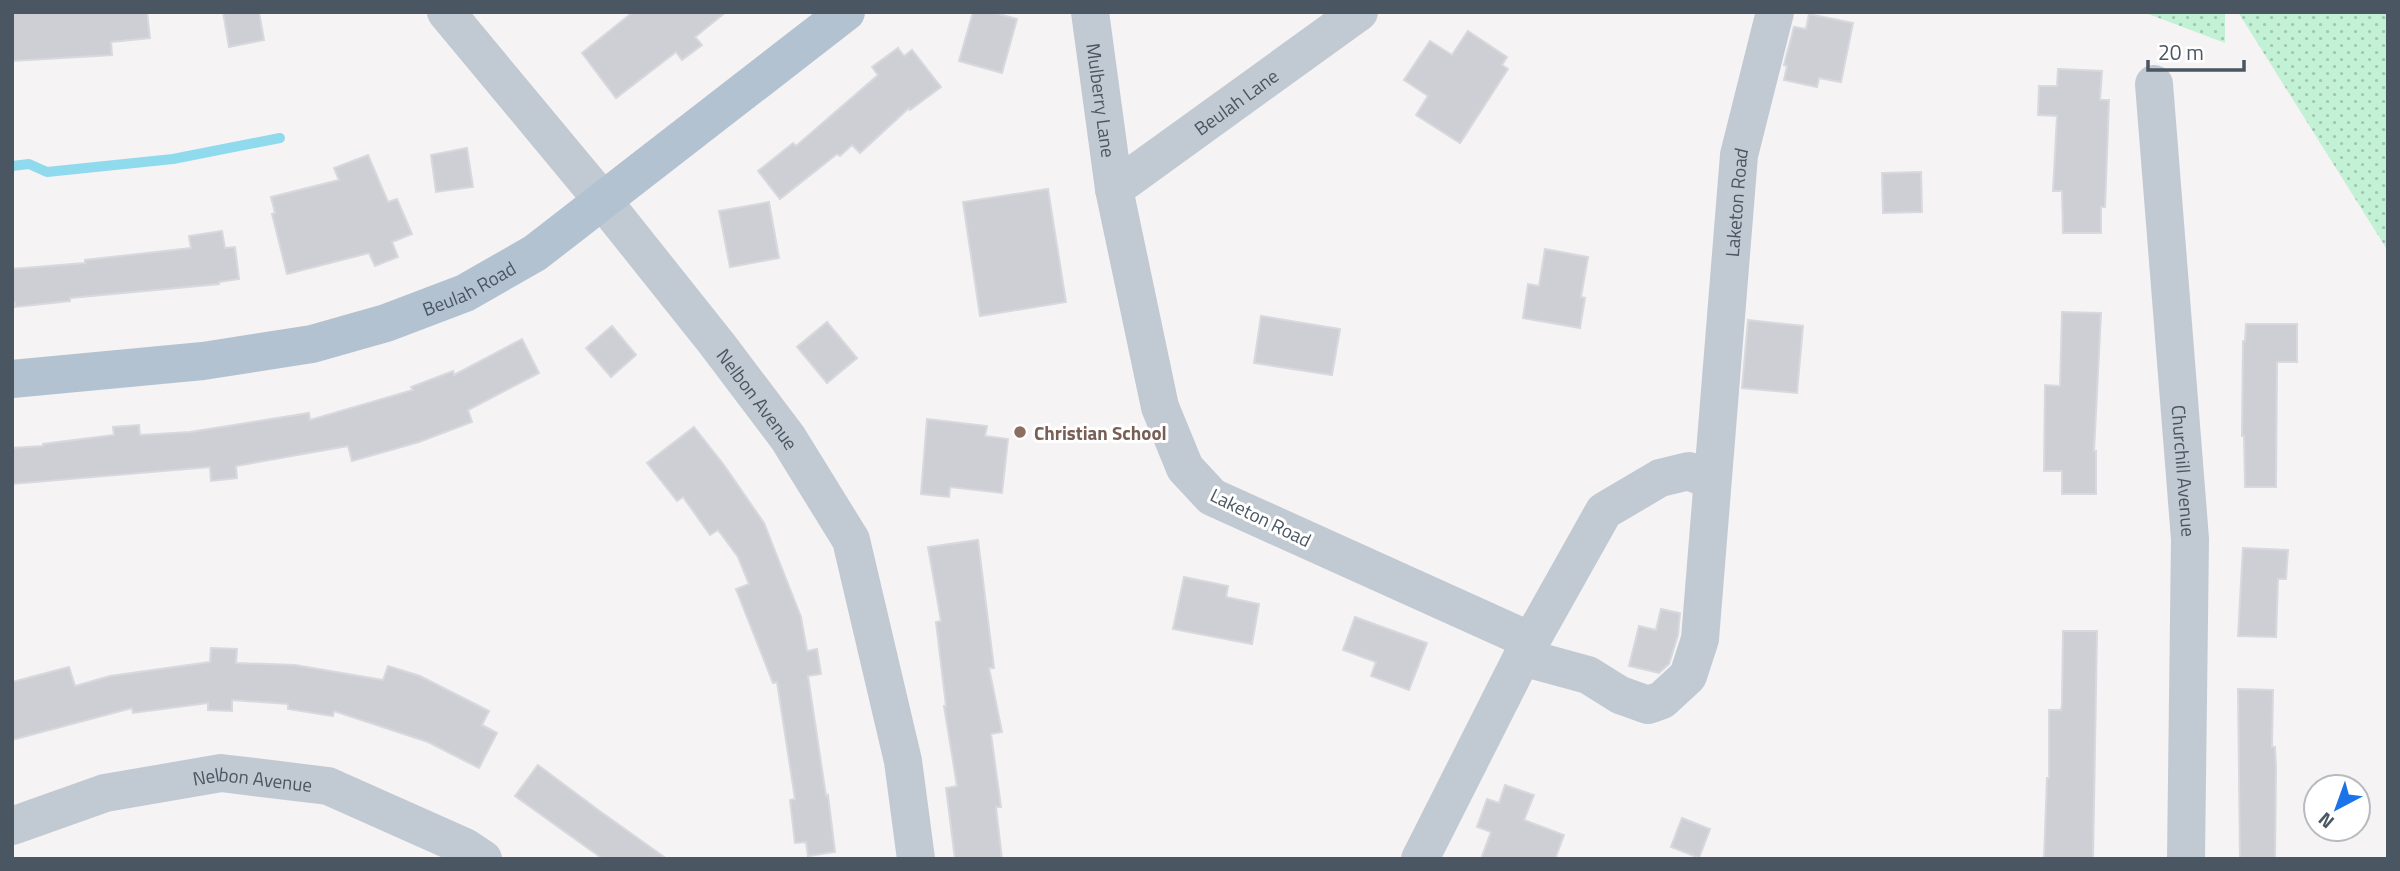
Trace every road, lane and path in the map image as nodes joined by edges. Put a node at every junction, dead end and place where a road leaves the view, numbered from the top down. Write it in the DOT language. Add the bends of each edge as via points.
graph roads {
  1 [pos="446,12"];
  2 [pos="846,12"];
  3 [pos="1090,12"];
  4 [pos="1359,12"];
  5 [pos="1774,12"];
  6 [pos="2154,84"];
  7 [pos="1114,189"];
  8 [pos="604,201"];
  9 [pos="12,379"];
  10 [pos="1711,481"];
  11 [pos="1526,649"];
  12 [pos="12,826"];
  13 [pos="483,859"];
  14 [pos="916,859"];
  15 [pos="1420,859"];
  16 [pos="2186,859"];
  1 -- 8 [label="street, Nelbon Avenue"];
  2 -- 8 [label="main road, Beulah Road"];
  3 -- 7 [label="street, Mulberry Lane"];
  4 -- 7 [label="street, Beulah Lane"];
  5 -- 10 [label="street, Laketon Road" via="1739,155"];
  6 -- 16 [label="street, Churchill Avenue" via="2190,539"];
  7 -- 11 [label="street, Laketon Road" via="1160,407 1185,468 1212,497"];
  8 -- 9 [label="main road, Beulah Road" via="535,253 465,293 386,323 312,344 217,359"];
  8 -- 14 [label="street, Nelbon Avenue" via="788,438 851,540 903,761"];
  10 -- 11 [label="street" via="1689,471 1660,478 1604,511"];
  10 -- 11 [label="street, Laketon Road" via="1700,639 1688,677 1662,700 1648,705"];
  11 -- 15 [label="street"];
  12 -- 13 [label="street, Nelbon Avenue" via="106,793 221,773 328,786"];
}
